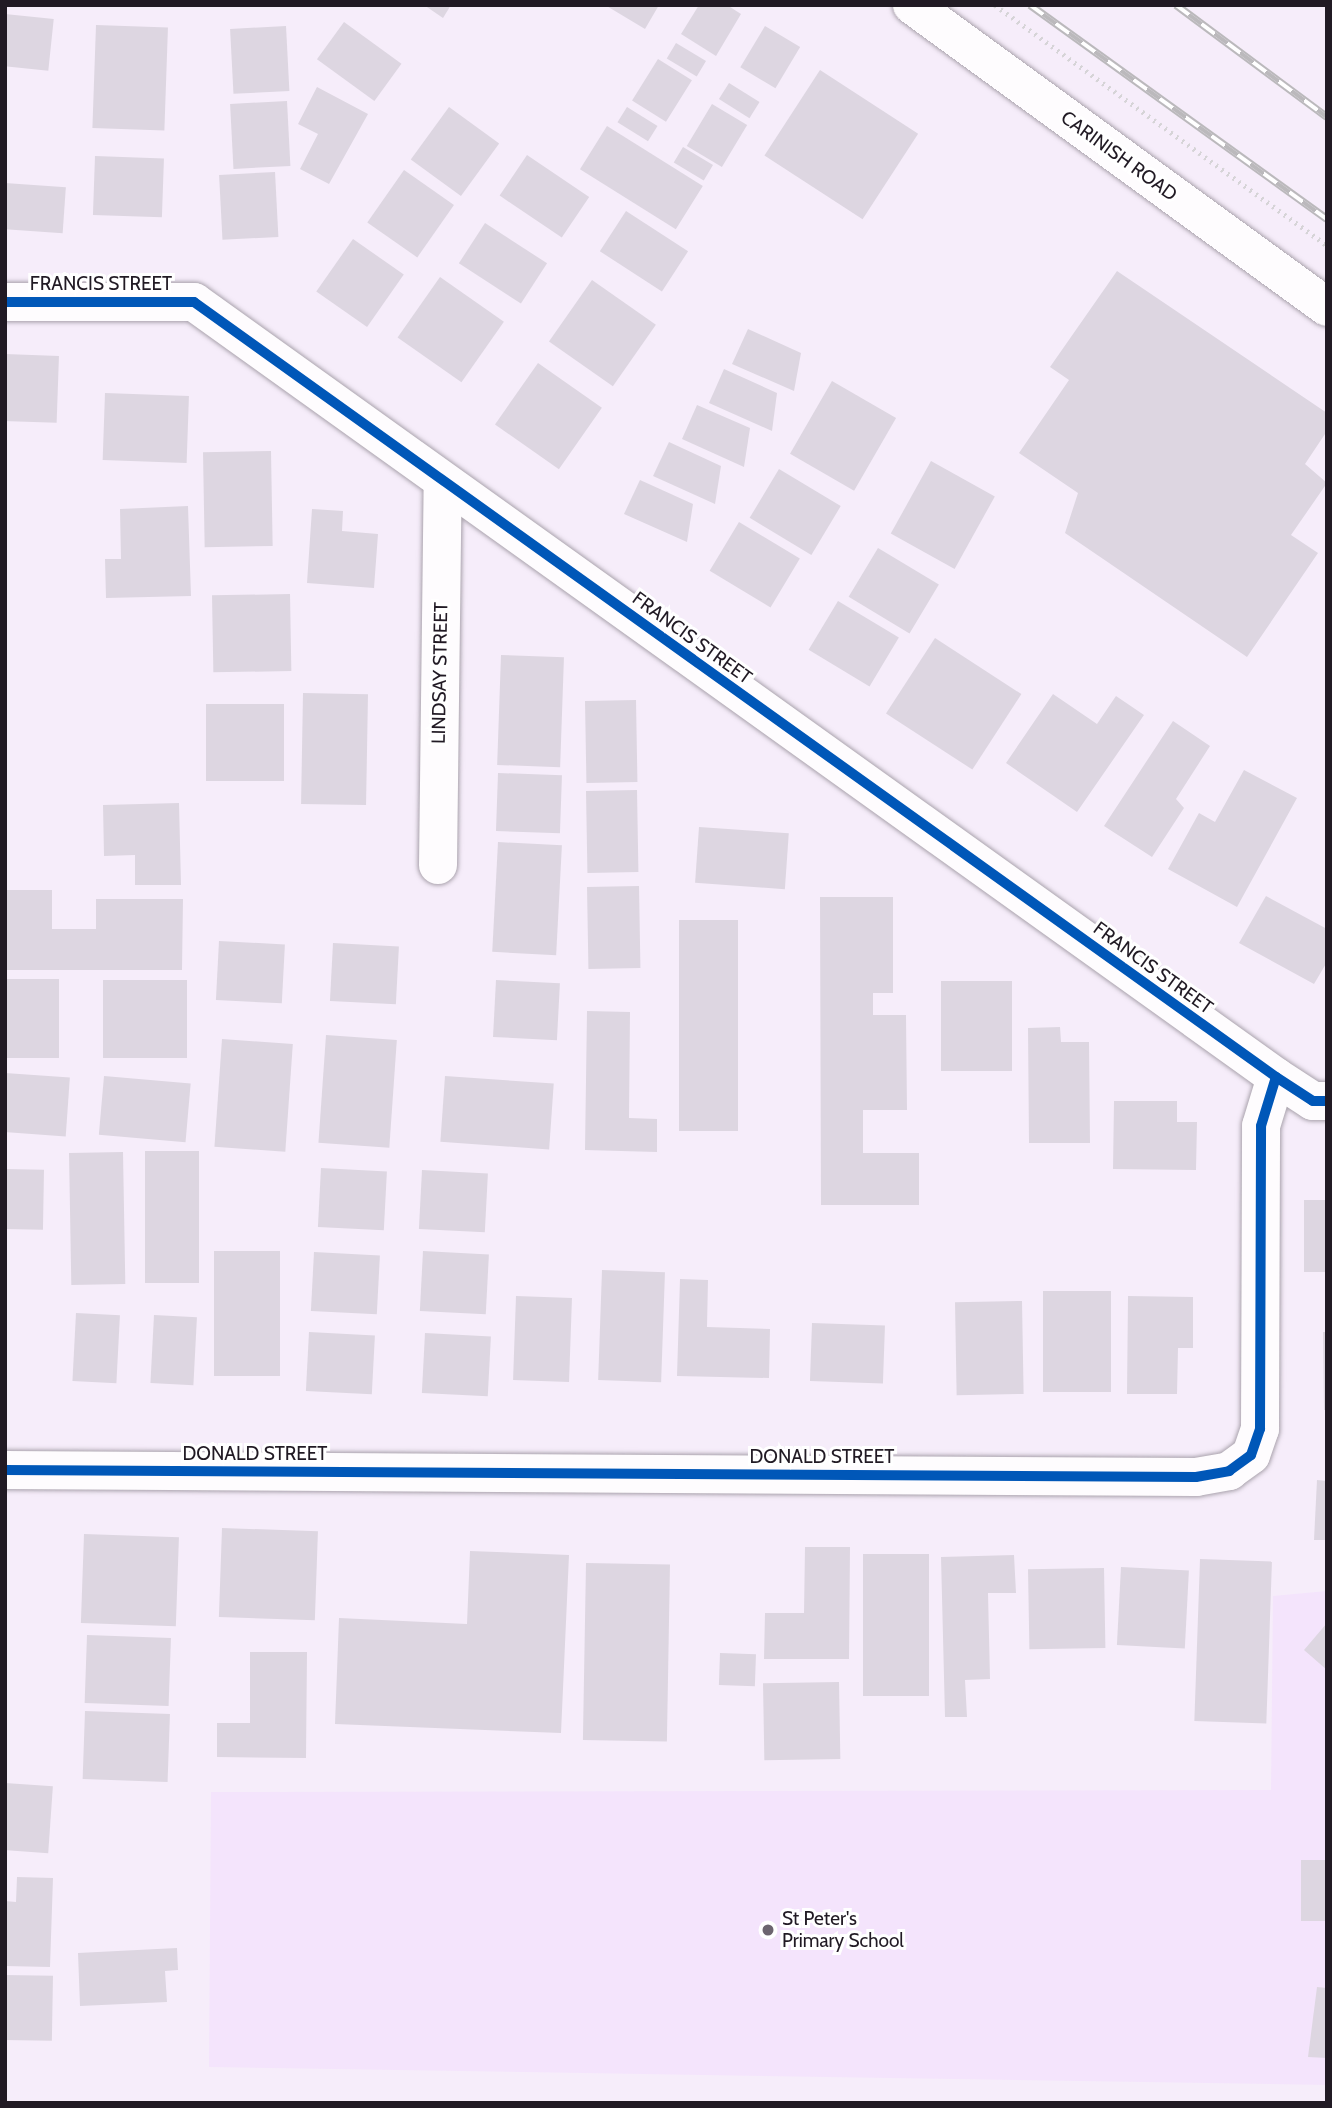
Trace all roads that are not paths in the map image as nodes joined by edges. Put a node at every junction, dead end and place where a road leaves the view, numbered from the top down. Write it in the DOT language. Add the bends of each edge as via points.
graph roads {
  1 [pos="912,5"];
  2 [pos="5,302"];
  3 [pos="1327,307"];
  4 [pos="443,482"];
  5 [pos="438,864"];
  6 [pos="1276,1077"];
  7 [pos="1327,1101"];
  8 [pos="5,1470"];
  1 -- 3 [label="street, CARINISH ROAD"];
  2 -- 4 [label="street, FRANCIS STREET" via="194,302"];
  4 -- 5 [label="street, LINDSAY STREET"];
  4 -- 6 [label="street, FRANCIS STREET"];
  6 -- 7 [label="street, FRANCIS STREET" via="1313,1101"];
  6 -- 8 [label="street, DONALD STREET" via="1261,1126 1260,1430 1251,1455 1229,1471 1196,1477"];
}
